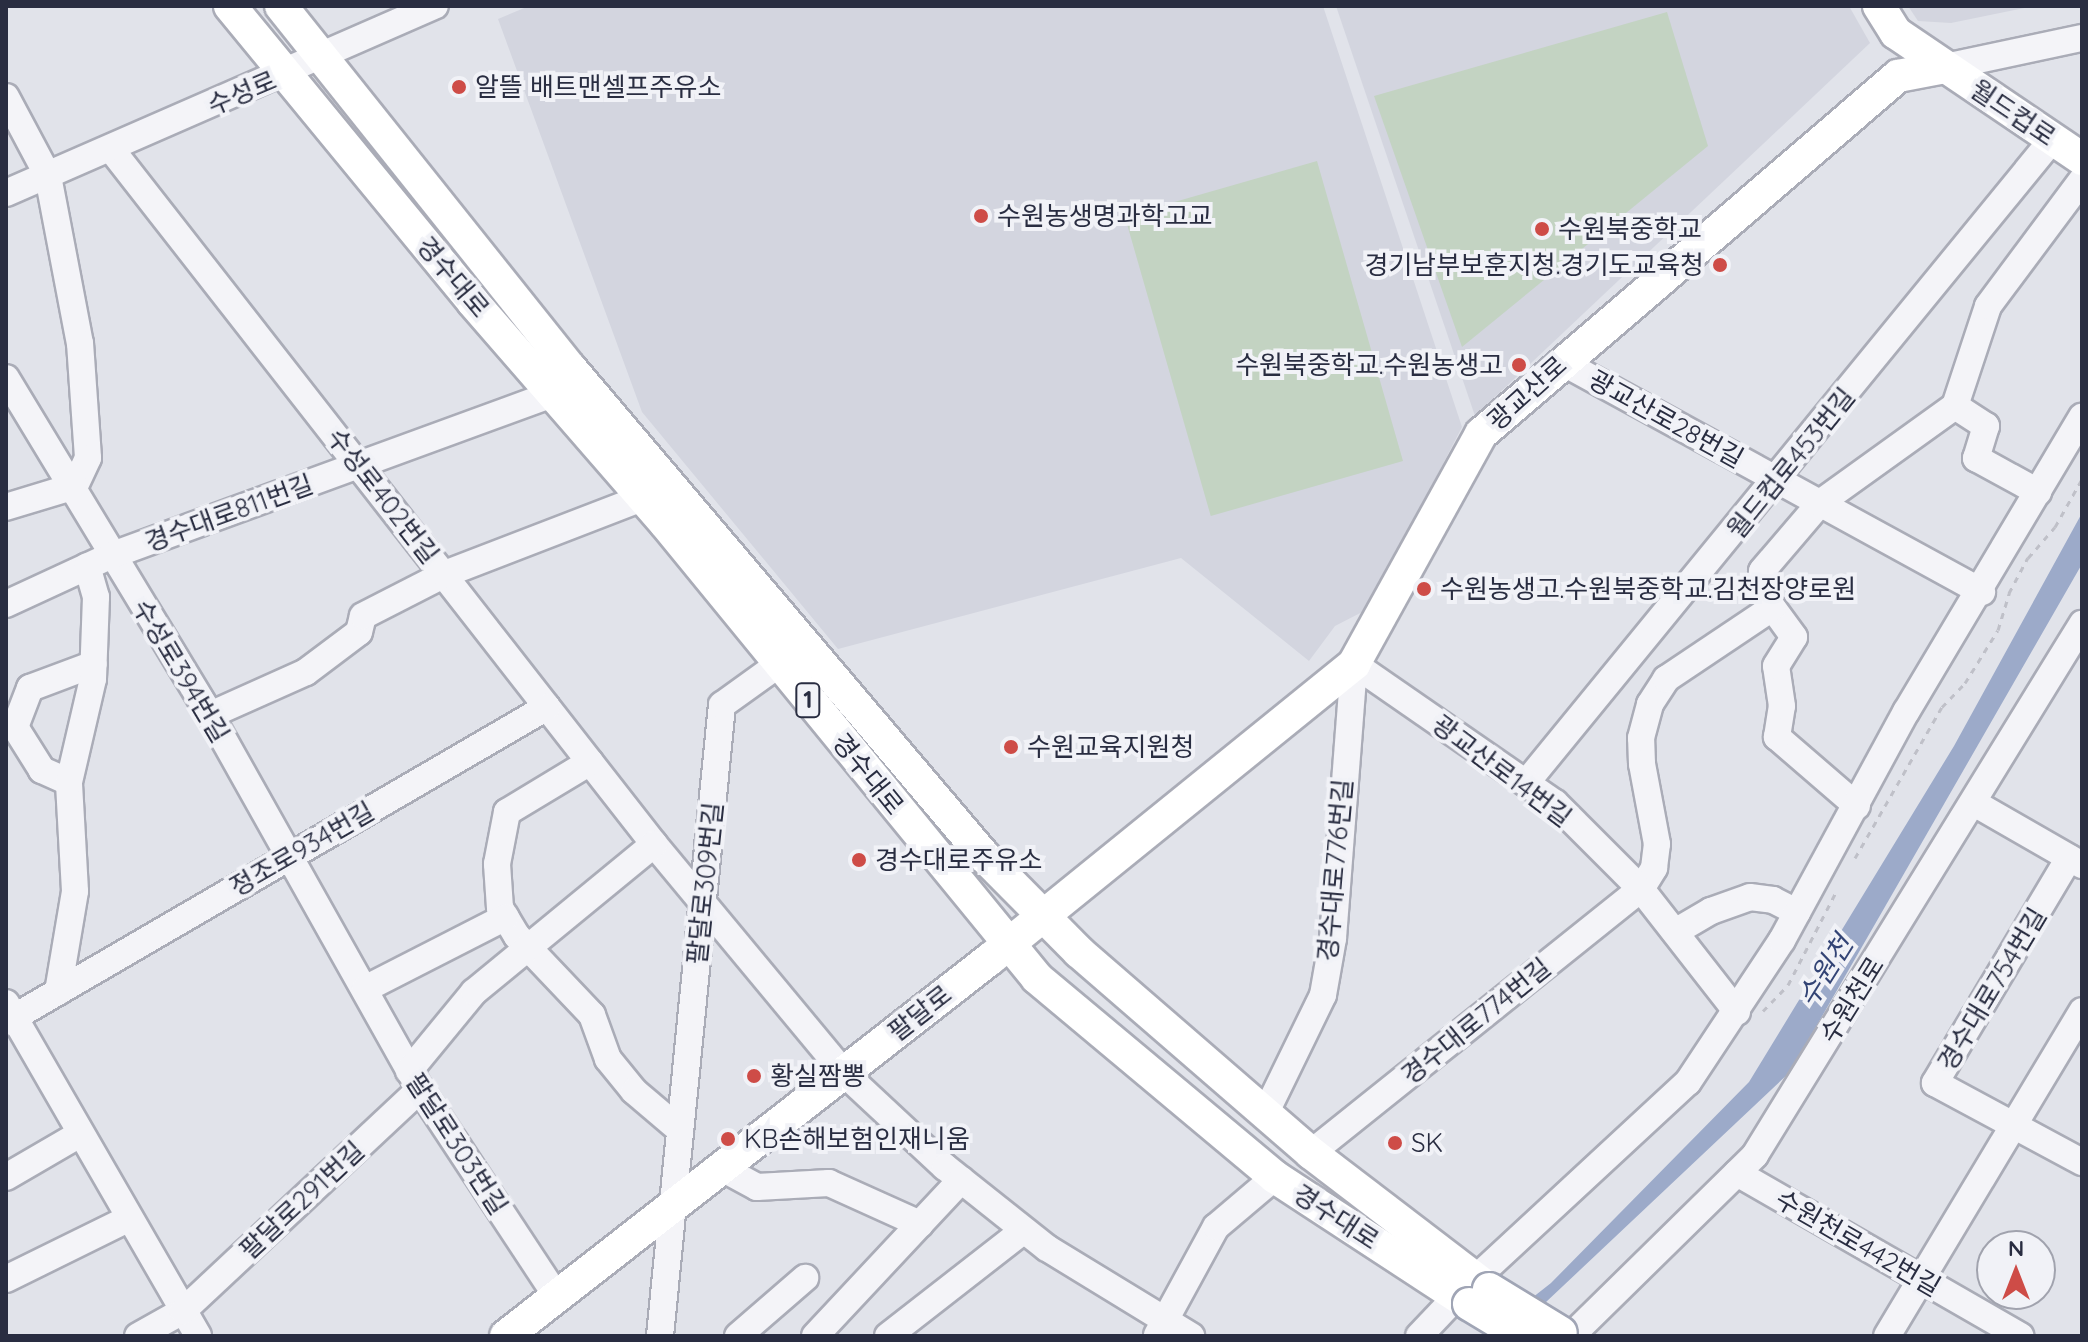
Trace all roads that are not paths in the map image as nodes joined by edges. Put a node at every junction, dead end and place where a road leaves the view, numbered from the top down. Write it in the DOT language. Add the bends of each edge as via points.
graph roads {
  1 [pos="230,6"];
  2 [pos="281,6"];
  3 [pos="435,6"];
  4 [pos="1879,6"];
  5 [pos="2082,38"];
  6 [pos="322,58"];
  7 [pos="1945,67"];
  8 [pos="284,75"];
  9 [pos="6,97"];
  10 [pos="2052,140"];
  11 [pos="111,149"];
  12 [pos="2082,159"];
  13 [pos="48,176"];
  14 [pos="2082,180"];
  15 [pos="6,193"];
  16 [pos="1562,362"];
  17 [pos="6,378"];
  18 [pos="553,394"];
  19 [pos="1955,406"];
  20 [pos="2082,417"];
  21 [pos="359,466"];
  22 [pos="1778,480"];
  23 [pos="75,486"];
  24 [pos="2038,492"];
  25 [pos="642,498"];
  26 [pos="1820,503"];
  27 [pos="6,507"];
  28 [pos="98,561"];
  29 [pos="445,574"];
  30 [pos="1982,592"];
  31 [pos="6,604"];
  32 [pos="1772,608"];
  33 [pos="2082,624"];
  34 [pos="94,664"];
  35 [pos="779,664"];
  36 [pos="1354,664"];
  37 [pos="547,707"];
  38 [pos="210,715"];
  39 [pos="590,762"];
  40 [pos="69,782"];
  41 [pos="1526,783"];
  42 [pos="1974,803"];
  43 [pos="1857,806"];
  44 [pos="654,844"];
  45 [pos="289,856"];
  46 [pos="2076,862"];
  47 [pos="1641,889"];
  48 [pos="704,900"];
  49 [pos="1797,912"];
  50 [pos="1044,916"];
  51 [pos="506,917"];
  52 [pos="1675,932"];
  53 [pos="1006,945"];
  54 [pos="528,947"];
  55 [pos="365,989"];
  56 [pos="58,992"];
  57 [pos="2082,1011"];
  58 [pos="1737,1012"];
  59 [pos="9,1014"];
  60 [pos="843,1072"];
  61 [pos="414,1080"];
  62 [pos="1266,1112"];
  63 [pos="2014,1126"];
  64 [pos="680,1130"];
  65 [pos="80,1134"];
  66 [pos="1311,1153"];
  67 [pos="2082,1162"];
  68 [pos="720,1167"];
  69 [pos="1737,1173"];
  70 [pos="6,1177"];
  71 [pos="1275,1177"];
  72 [pos="961,1180"];
  73 [pos="673,1202"];
  74 [pos="128,1219"];
  75 [pos="920,1224"];
  76 [pos="1024,1230"];
  77 [pos="805,1278"];
  78 [pos="6,1279"];
  79 [pos="1923,1281"];
  80 [pos="1473,1292"];
  81 [pos="556,1295"];
  82 [pos="183,1311"];
  83 [pos="1160,1328"];
  84 [pos="1566,1335"];
  85 [pos="138,1336"];
  86 [pos="198,1336"];
  87 [pos="506,1336"];
  88 [pos="660,1336"];
  89 [pos="738,1336"];
  90 [pos="815,1336"];
  91 [pos="888,1336"];
  92 [pos="1191,1336"];
  93 [pos="1419,1336"];
  94 [pos="1522,1336"];
  95 [pos="1887,1336"];
  96 [pos="2021,1336"];
  1 -- 8 [label="main road, 경수대로 / 1"];
  2 -- 6 [label="main road, 경수대로 / 1"];
  3 -- 6 [label="street, 수성로"];
  4 -- 7 [label="main road, 월드컵로" via="1896,33"];
  5 -- 7 [label="street, 광교산로"];
  6 -- 8 [label="street, 수성로"];
  6 -- 50 [label="main road, 경수대로 / 1" via="571,369 984,856"];
  7 -- 10 [label="main road, 월드컵로"];
  7 -- 16 [label="main road, 광교산로" via="1898,76"];
  8 -- 11 [label="street, 수성로"];
  8 -- 18 [label="main road, 경수대로 / 1"];
  9 -- 13 [label="street"];
  10 -- 12 [label="main road, 월드컵로"];
  10 -- 22 [label="street, 월드컵로453번길"];
  11 -- 13 [label="street, 수성로"];
  11 -- 21 [label="street, 수성로402번길"];
  13 -- 15 [label="street, 수성로"];
  13 -- 23 [label="street" via="80,343 88,458"];
  14 -- 19 [label="street" via="1988,306"];
  16 -- 22 [label="street, 광교산로28번길"];
  16 -- 36 [label="main road, 광교산로" via="1481,434"];
  17 -- 23 [label="street, 수성로394번길"];
  18 -- 21 [label="street, 경수대로811번길"];
  18 -- 25 [label="main road, 경수대로 / 1"];
  19 -- 24 [label="street" via="1986,426 1976,458"];
  19 -- 26 [label="street"];
  20 -- 24 [label="street"];
  21 -- 28 [label="street, 경수대로811번길"];
  21 -- 29 [label="street, 수성로402번길"];
  22 -- 26 [label="street, 광교산로28번길"];
  22 -- 41 [label="street, 월드컵로453번길"];
  23 -- 27 [label="street"];
  23 -- 28 [label="street, 수성로394번길"];
  24 -- 30 [label="street"];
  25 -- 29 [label="street"];
  25 -- 35 [label="main road, 경수대로 / 1"];
  26 -- 30 [label="street, 광교산로28번길"];
  26 -- 32 [label="street" via="1762,571"];
  28 -- 31 [label="street, 경수대로811번길"];
  28 -- 34 [label="street"];
  28 -- 38 [label="street, 수성로394번길"];
  29 -- 37 [label="street, 수성로402번길"];
  29 -- 38 [label="street" via="363,616 359,632 306,672"];
  30 -- 43 [label="street" via="1906,712"];
  32 -- 43 [label="street" via="1794,637 1776,666 1782,706 1777,737"];
  32 -- 47 [label="street" via="1666,679 1650,704 1641,738 1642,764 1657,844 1654,868"];
  33 -- 42 [label="street, 수원천로"];
  34 -- 40 [label="street"];
  34 -- 40 [label="street" via="30,688 15,727 42,770"];
  35 -- 48 [label="street, 팔달로309번길" via="722,705"];
  35 -- 53 [label="main road, 경수대로 / 1"];
  36 -- 41 [label="street, 광교산로14번길"];
  36 -- 50 [label="main road, 광교산로"];
  36 -- 62 [label="street, 경수대로776번길" via="1333,938 1323,995"];
  37 -- 39 [label="street, 수성로402번길"];
  37 -- 45 [label="street, 정조로934번길"];
  38 -- 45 [label="street, 수성로394번길"];
  39 -- 44 [label="street, 수성로402번길"];
  39 -- 51 [label="street" via="507,812 497,864"];
  40 -- 56 [label="street" via="75,891"];
  41 -- 47 [label="street, 광교산로14번길" via="1555,803"];
  42 -- 46 [label="street"];
  42 -- 69 [label="street, 수원천로" via="1755,1155"];
  43 -- 49 [label="street"];
  44 -- 48 [label="street, 수성로402번길"];
  44 -- 54 [label="street"];
  45 -- 55 [label="street, 팔달로303번길"];
  45 -- 56 [label="street, 정조로934번길"];
  46 -- 63 [label="street, 경수대로754번길" via="1935,1083"];
  47 -- 52 [label="street, 광교산로14번길"];
  47 -- 66 [label="street, 경수대로774번길"];
  48 -- 60 [label="street, 수성로402번길"];
  48 -- 64 [label="street, 팔달로309번길"];
  49 -- 52 [label="street" via="1773,900 1750,897"];
  49 -- 58 [label="street"];
  50 -- 53 [label="main road, 팔달로"];
  50 -- 62 [label="main road, 경수대로 / 1"];
  51 -- 54 [label="street"];
  51 -- 55 [label="street"];
  52 -- 58 [label="street, 광교산로14번길"];
  53 -- 60 [label="main road, 팔달로"];
  53 -- 71 [label="main road, 경수대로 / 1" via="1037,978"];
  54 -- 61 [label="street" via="474,992"];
  54 -- 64 [label="street" via="592,1015 608,1059 625,1080"];
  55 -- 61 [label="street, 팔달로303번길"];
  56 -- 59 [label="street, 정조로934번길"];
  57 -- 63 [label="street"];
  58 -- 80 [label="street" via="1688,1082"];
  59 -- 65 [label="street"];
  60 -- 68 [label="main road, 팔달로"];
  60 -- 72 [label="street, 수성로402번길"];
  61 -- 81 [label="street, 팔달로303번길"];
  61 -- 82 [label="street, 팔달로291번길"];
  62 -- 66 [label="main road, 경수대로 / 1"];
  63 -- 67 [label="street, 경수대로754번길"];
  63 -- 79 [label="street"];
  64 -- 73 [label="street, 팔달로309번길"];
  65 -- 70 [label="street"];
  65 -- 74 [label="street"];
  66 -- 80 [label="main road, 경수대로 / 1"];
  68 -- 73 [label="main road, 팔달로"];
  68 -- 75 [label="street" via="757,1187 829,1183"];
  69 -- 79 [label="street, 수원천로442번길"];
  69 -- 84 [label="street, 수원천로"];
  71 -- 80 [label="main road, 경수대로 / 1"];
  71 -- 83 [label="street" via="1216,1227"];
  72 -- 75 [label="street"];
  72 -- 76 [label="street, 수성로402번길"];
  73 -- 81 [label="main road, 팔달로"];
  73 -- 88 [label="street, 팔달로309번길"];
  74 -- 78 [label="street"];
  74 -- 82 [label="street"];
  75 -- 90 [label="street"];
  76 -- 83 [label="street, 수성로402번길"];
  76 -- 91 [label="street"];
  77 -- 89 [label="street"];
  79 -- 95 [label="street"];
  79 -- 96 [label="street, 수원천로442번길"];
  80 -- 84 [label="main road, 1, bridge"];
  80 -- 93 [label="street"];
  80 -- 94 [label="main road, 1, bridge"];
  81 -- 87 [label="main road, 팔달로"];
  82 -- 85 [label="street, 팔달로291번길"];
  82 -- 86 [label="street"];
  83 -- 92 [label="street, 수성로402번길"];
}
